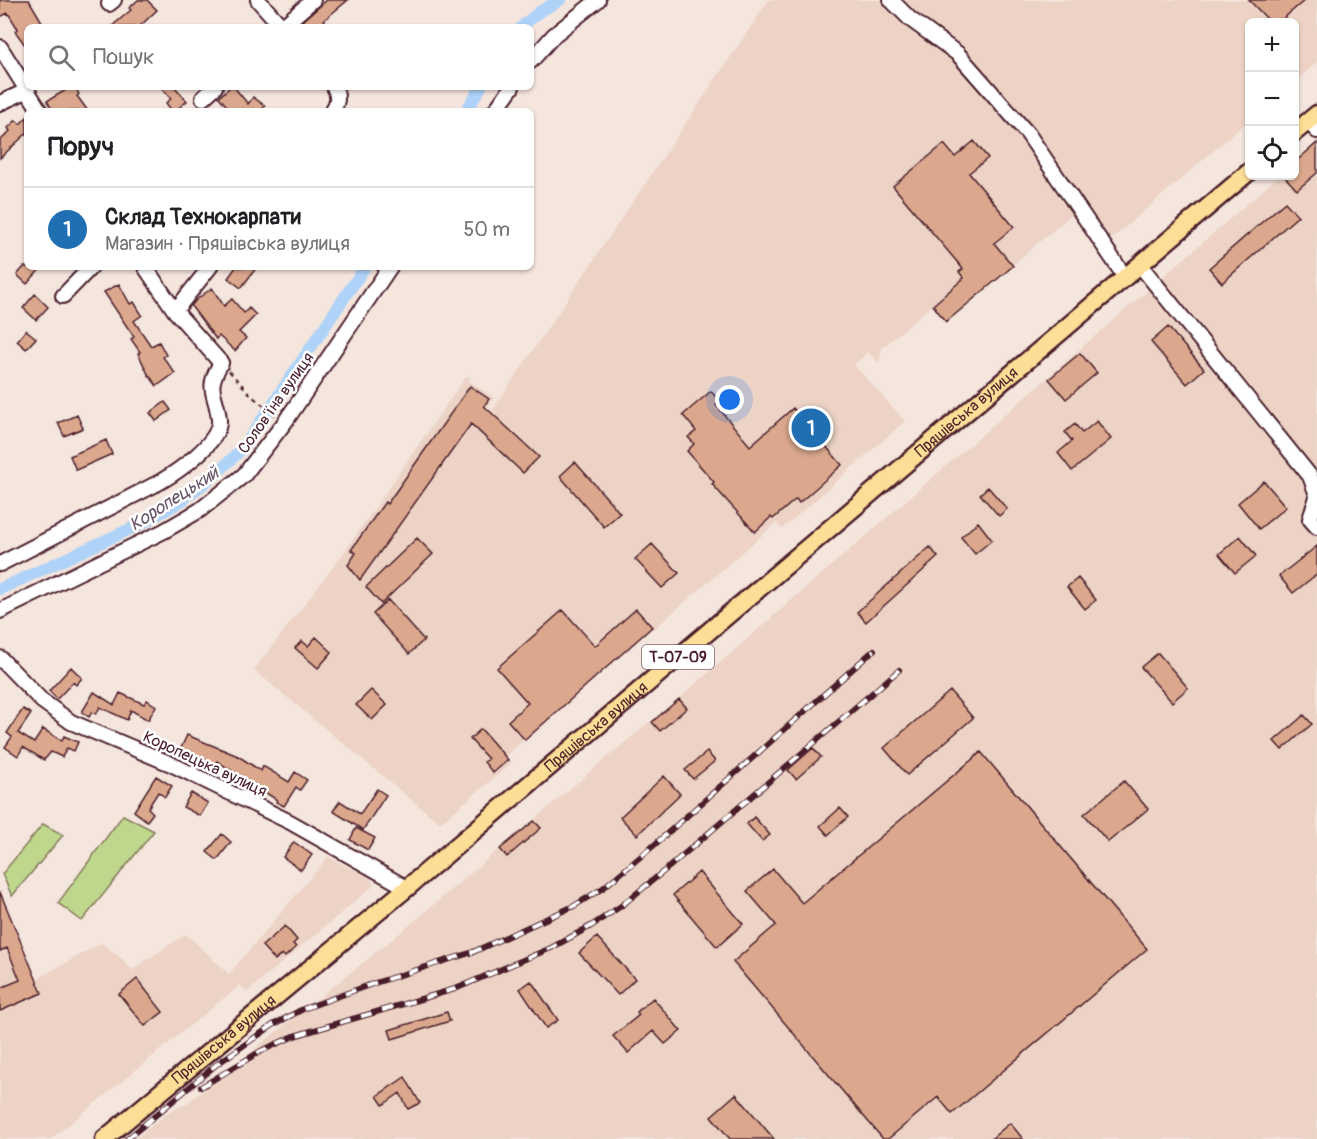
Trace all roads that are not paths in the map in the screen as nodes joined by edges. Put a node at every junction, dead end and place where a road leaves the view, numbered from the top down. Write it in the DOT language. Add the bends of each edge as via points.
graph roads {
  1 [pos="258,0"];
  2 [pos="313,0"];
  3 [pos="598,0"];
  4 [pos="891,0"];
  5 [pos="279,24"];
  6 [pos="285,24"];
  7 [pos="0,47"];
  8 [pos="534,58"];
  9 [pos="24,86"];
  10 [pos="212,90"];
  11 [pos="335,90"];
  12 [pos="510,90"];
  13 [pos="27,91"];
  14 [pos="203,98"];
  15 [pos="0,103"];
  16 [pos="38,108"];
  17 [pos="334,108"];
  18 [pos="497,108"];
  19 [pos="1314,122"];
  20 [pos="1299,130"];
  21 [pos="1245,175"];
  22 [pos="1140,265"];
  23 [pos="88,270"];
  24 [pos="147,270"];
  25 [pos="208,270"];
  26 [pos="388,270"];
  27 [pos="1125,277"];
  28 [pos="63,297"];
  29 [pos="174,311"];
  30 [pos="1317,496"];
  31 [pos="1317,527"];
  32 [pos="0,564"];
  33 [pos="0,611"];
  34 [pos="0,657"];
  35 [pos="407,888"];
  36 [pos="104,1139"];
  1 -- 5 [label="street"];
  2 -- 6 [label="street"];
  3 -- 8 [label="street" via="554,35"];
  4 -- 27 [label="street" via="958,54 1028,134"];
  7 -- 9 [label="street"];
  10 -- 14 [label="street"];
  11 -- 17 [label="street" via="338,98"];
  12 -- 18 [label="street"];
  13 -- 15 [label="street"];
  13 -- 16 [label="street"];
  19 -- 20 [label="main road"];
  21 -- 22 [label="main road, Пряшівська вулиця / Т-07-09"];
  22 -- 27 [label="main road, Пряшівська вулиця / Т-07-09"];
  22 -- 30 [label="street" via="1310,476"];
  23 -- 28 [label="street"];
  24 -- 29 [label="street"];
  25 -- 29 [label="street"];
  26 -- 33 [label="street, Соловʼїна вулиця" via="285,422 244,475 200,510 164,531"];
  27 -- 35 [label="main road, Пряшівська вулиця / Т-07-09"];
  29 -- 32 [label="street" via="221,363 212,378 219,422 216,436 176,473"];
  30 -- 31 [label="street" via="1310,519"];
  34 -- 35 [label="street, Коропецька вулиця" via="42,701 71,722 171,764 290,822"];
  35 -- 36 [label="main road, Пряшівська вулиця / Т-07-09"];
}
